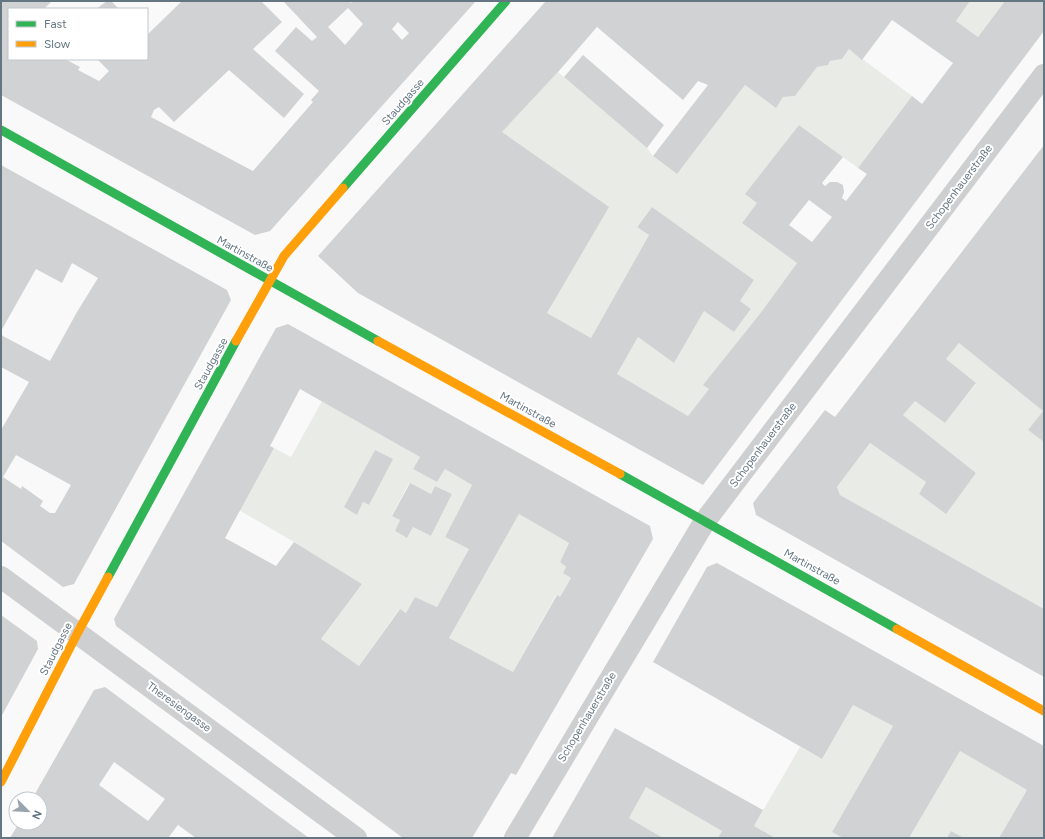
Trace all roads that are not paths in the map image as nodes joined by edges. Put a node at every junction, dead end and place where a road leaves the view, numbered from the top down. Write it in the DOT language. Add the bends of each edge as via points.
graph roads {
  1 [pos="506,1"];
  2 [pos="1044,76"];
  3 [pos="1,130"];
  4 [pos="269,281"];
  5 [pos="705,521"];
  6 [pos="1,577"];
  7 [pos="78,632"];
  8 [pos="1044,711"];
  9 [pos="1,782"];
  10 [pos="356,838"];
  11 [pos="515,838"];
  1 -- 4 [label="street, Staudgasse" via="284,256"];
  2 -- 5 [label="street, Schopenhauerstraße"];
  3 -- 4 [label="street, Martinstraße"];
  4 -- 5 [label="street, Martinstraße"];
  4 -- 7 [label="street, Staudgasse"];
  5 -- 8 [label="street, Martinstraße"];
  5 -- 11 [label="street, Schopenhauerstraße"];
  6 -- 7 [label="street, Theresiengasse"];
  7 -- 9 [label="street, Staudgasse"];
  7 -- 10 [label="street, Theresiengasse"];
}
